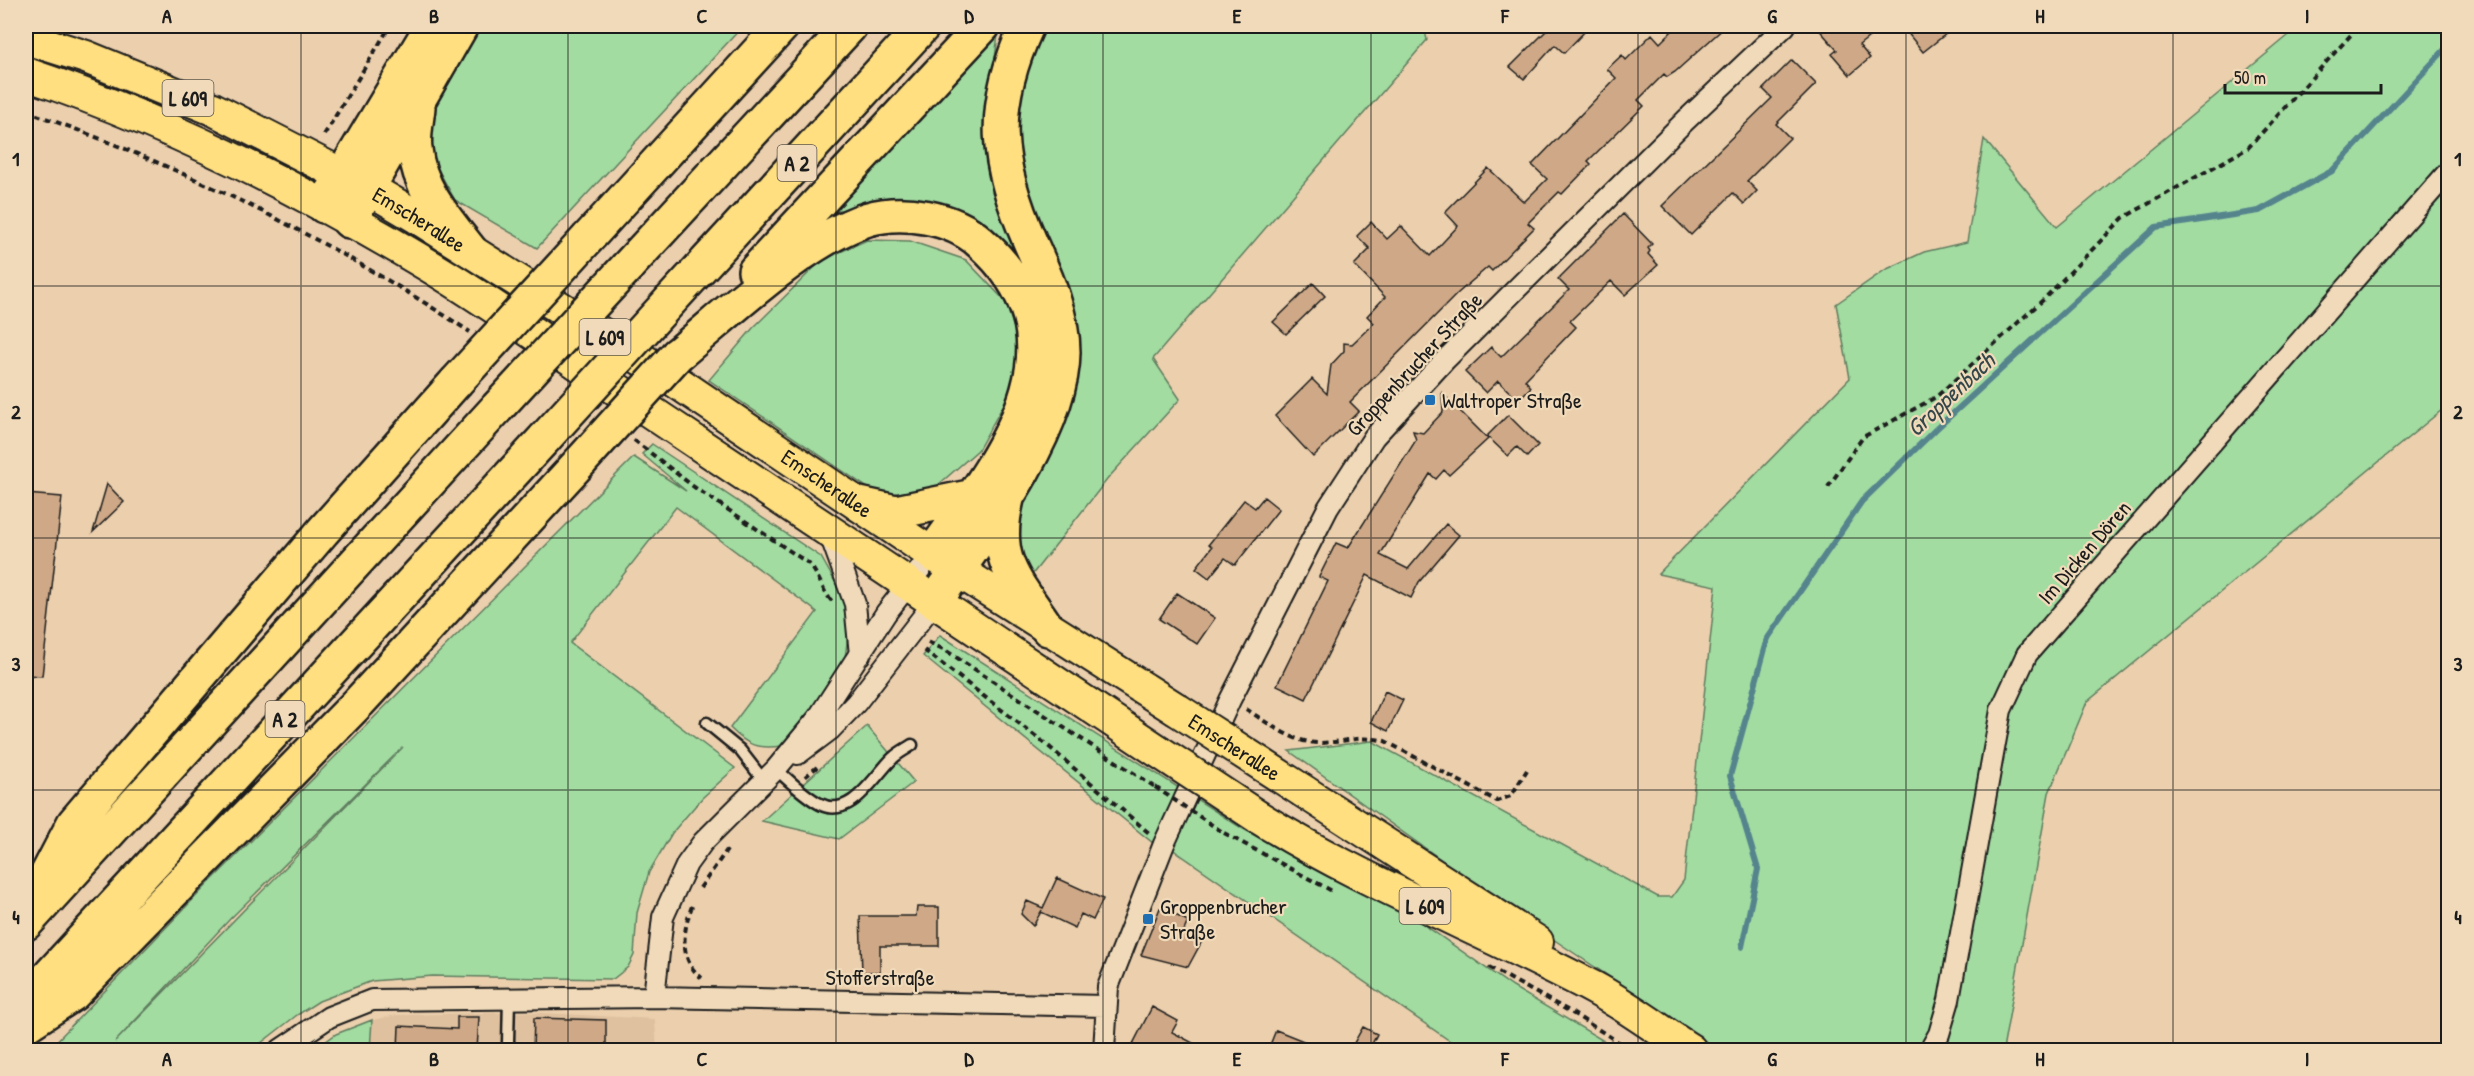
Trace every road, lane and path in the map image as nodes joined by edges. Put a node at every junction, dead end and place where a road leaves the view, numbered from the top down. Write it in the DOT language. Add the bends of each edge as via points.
graph roads {
  1 [pos="390,26"];
  2 [pos="432,26"];
  3 [pos="461,26"];
  4 [pos="782,26"];
  5 [pos="850,26"];
  6 [pos="923,26"];
  7 [pos="982,26"];
  8 [pos="1027,26"];
  9 [pos="1785,26"];
  10 [pos="2359,26"];
  11 [pos="26,38"];
  12 [pos="26,74"];
  13 [pos="419,97"];
  14 [pos="26,111"];
  15 [pos="324,135"];
  16 [pos="2448,172"];
  17 [pos="356,182"];
  18 [pos="337,213"];
  19 [pos="278,219"];
  20 [pos="470,250"];
  21 [pos="708,327"];
  22 [pos="651,451"];
  23 [pos="1827,487"];
  24 [pos="1009,492"];
  25 [pos="974,496"];
  26 [pos="859,504"];
  27 [pos="828,529"];
  28 [pos="944,562"];
  29 [pos="923,592"];
  30 [pos="855,604"];
  31 [pos="1048,629"];
  32 [pos="930,642"];
  33 [pos="860,655"];
  34 [pos="917,659"];
  35 [pos="1230,700"];
  36 [pos="707,723"];
  37 [pos="912,745"];
  38 [pos="819,765"];
  39 [pos="1527,770"];
  40 [pos="770,775"];
  41 [pos="795,785"];
  42 [pos="1164,844"];
  43 [pos="730,846"];
  44 [pos="1342,896"];
  45 [pos="26,916"];
  46 [pos="26,923"];
  47 [pos="1481,963"];
  48 [pos="1596,989"];
  49 [pos="509,997"];
  50 [pos="654,997"];
  51 [pos="728,999"];
  52 [pos="26,1001"];
  53 [pos="1105,1006"];
  54 [pos="26,1025"];
  55 [pos="1680,1044"];
  56 [pos="1107,1049"];
  57 [pos="280,1050"];
  58 [pos="513,1050"];
  59 [pos="1631,1050"];
  60 [pos="1930,1050"];
  1 -- 15 [label="path"];
  2 -- 17 [label="highway"];
  3 -- 13 [label="highway"];
  4 -- 45 [label="highway, bridge" via="323,531 74,823"];
  5 -- 46 [label="highway, A 2, bridge"];
  6 -- 52 [label="highway, A 2, bridge"];
  7 -- 21 [label="highway"];
  8 -- 24 [label="highway" via="1004,84 1000,106 1004,168 1017,211 1047,280 1063,352 1050,419"];
  9 -- 35 [label="street, Groppenbrucher Straße" via="1444,362 1374,437 1328,508"];
  10 -- 23 [label="path" via="2248,148 2123,218 2044,299 1936,398 1863,437"];
  11 -- 17 [label="main road, Emscherallee / L 609" via="150,82 259,131"];
  12 -- 18 [label="main road, Emscherallee / L 609" via="78,91 209,147"];
  13 -- 17 [label="highway"];
  13 -- 20 [label="highway" via="414,147 419,176 431,199"];
  14 -- 19 [label="path" via="170,167"];
  16 -- 60 [label="street, Im Dicken Dören" via="2027,654 2001,710 1949,1000"];
  17 -- 18 [label="highway"];
  17 -- 20 [label="main road, Emscherallee / L 609"];
  18 -- 27 [label="main road, Emscherallee / L 609" via="434,269"];
  20 -- 26 [label="main road, Emscherallee / L 609"];
  21 -- 25 [label="highway" via="808,249 870,219 921,217 950,223 975,238 999,259 1021,290 1031,321 1034,352 1031,384 1018,421"];
  21 -- 54 [label="highway, bridge" via="677,355 359,702 73,994"];
  22 -- 30 [label="path" via="694,487 808,563 817,572 830,601 838,605"];
  24 -- 28 [label="highway"];
  24 -- 31 [label="highway" via="1003,515 1002,551 1009,570"];
  25 -- 26 [label="highway" via="896,512"];
  25 -- 28 [label="highway"];
  26 -- 28 [label="main road, Emscherallee / L 609"];
  27 -- 29 [label="main road, Emscherallee / L 609"];
  27 -- 30 [label="street"];
  28 -- 29 [label="highway"];
  28 -- 31 [label="main road, Emscherallee / L 609"];
  29 -- 33 [label="street" via="886,613"];
  29 -- 40 [label="street" via="856,703 830,730"];
  29 -- 48 [label="main road, Emscherallee / L 609, bridge" via="1313,851"];
  30 -- 33 [label="street"];
  31 -- 48 [label="main road, Emscherallee / L 609, bridge" via="1557,955"];
  32 -- 44 [label="path, bridge" via="1224,833"];
  33 -- 40 [label="street" via="818,718"];
  34 -- 42 [label="path" via="924,650 1047,745"];
  35 -- 39 [label="path" via="1299,740 1320,743 1367,737 1385,741 1497,801 1511,796"];
  35 -- 42 [label="street, Groppenbrucher Straße"];
  36 -- 40 [label="lane"];
  37 -- 41 [label="lane" via="894,757 847,805 823,806"];
  38 -- 41 [label="path"];
  40 -- 41 [label="lane"];
  40 -- 50 [label="street" via="703,842 678,881 663,917"];
  42 -- 53 [label="street, Groppenbrucher Straße" via="1114,968"];
  43 -- 51 [label="path" via="695,898 684,946 698,975"];
  47 -- 59 [label="path"];
  48 -- 55 [label="main road, Emscherallee / L 609"];
  49 -- 50 [label="street, Stofferstraße"];
  49 -- 57 [label="street, Stofferstraße" via="372,1000 329,1017"];
  49 -- 58 [label="lane" via="508,1043"];
  50 -- 51 [label="street, Stofferstraße"];
  51 -- 53 [label="street, Stofferstraße"];
  53 -- 56 [label="street, Groppenbrucher Straße"];
}
